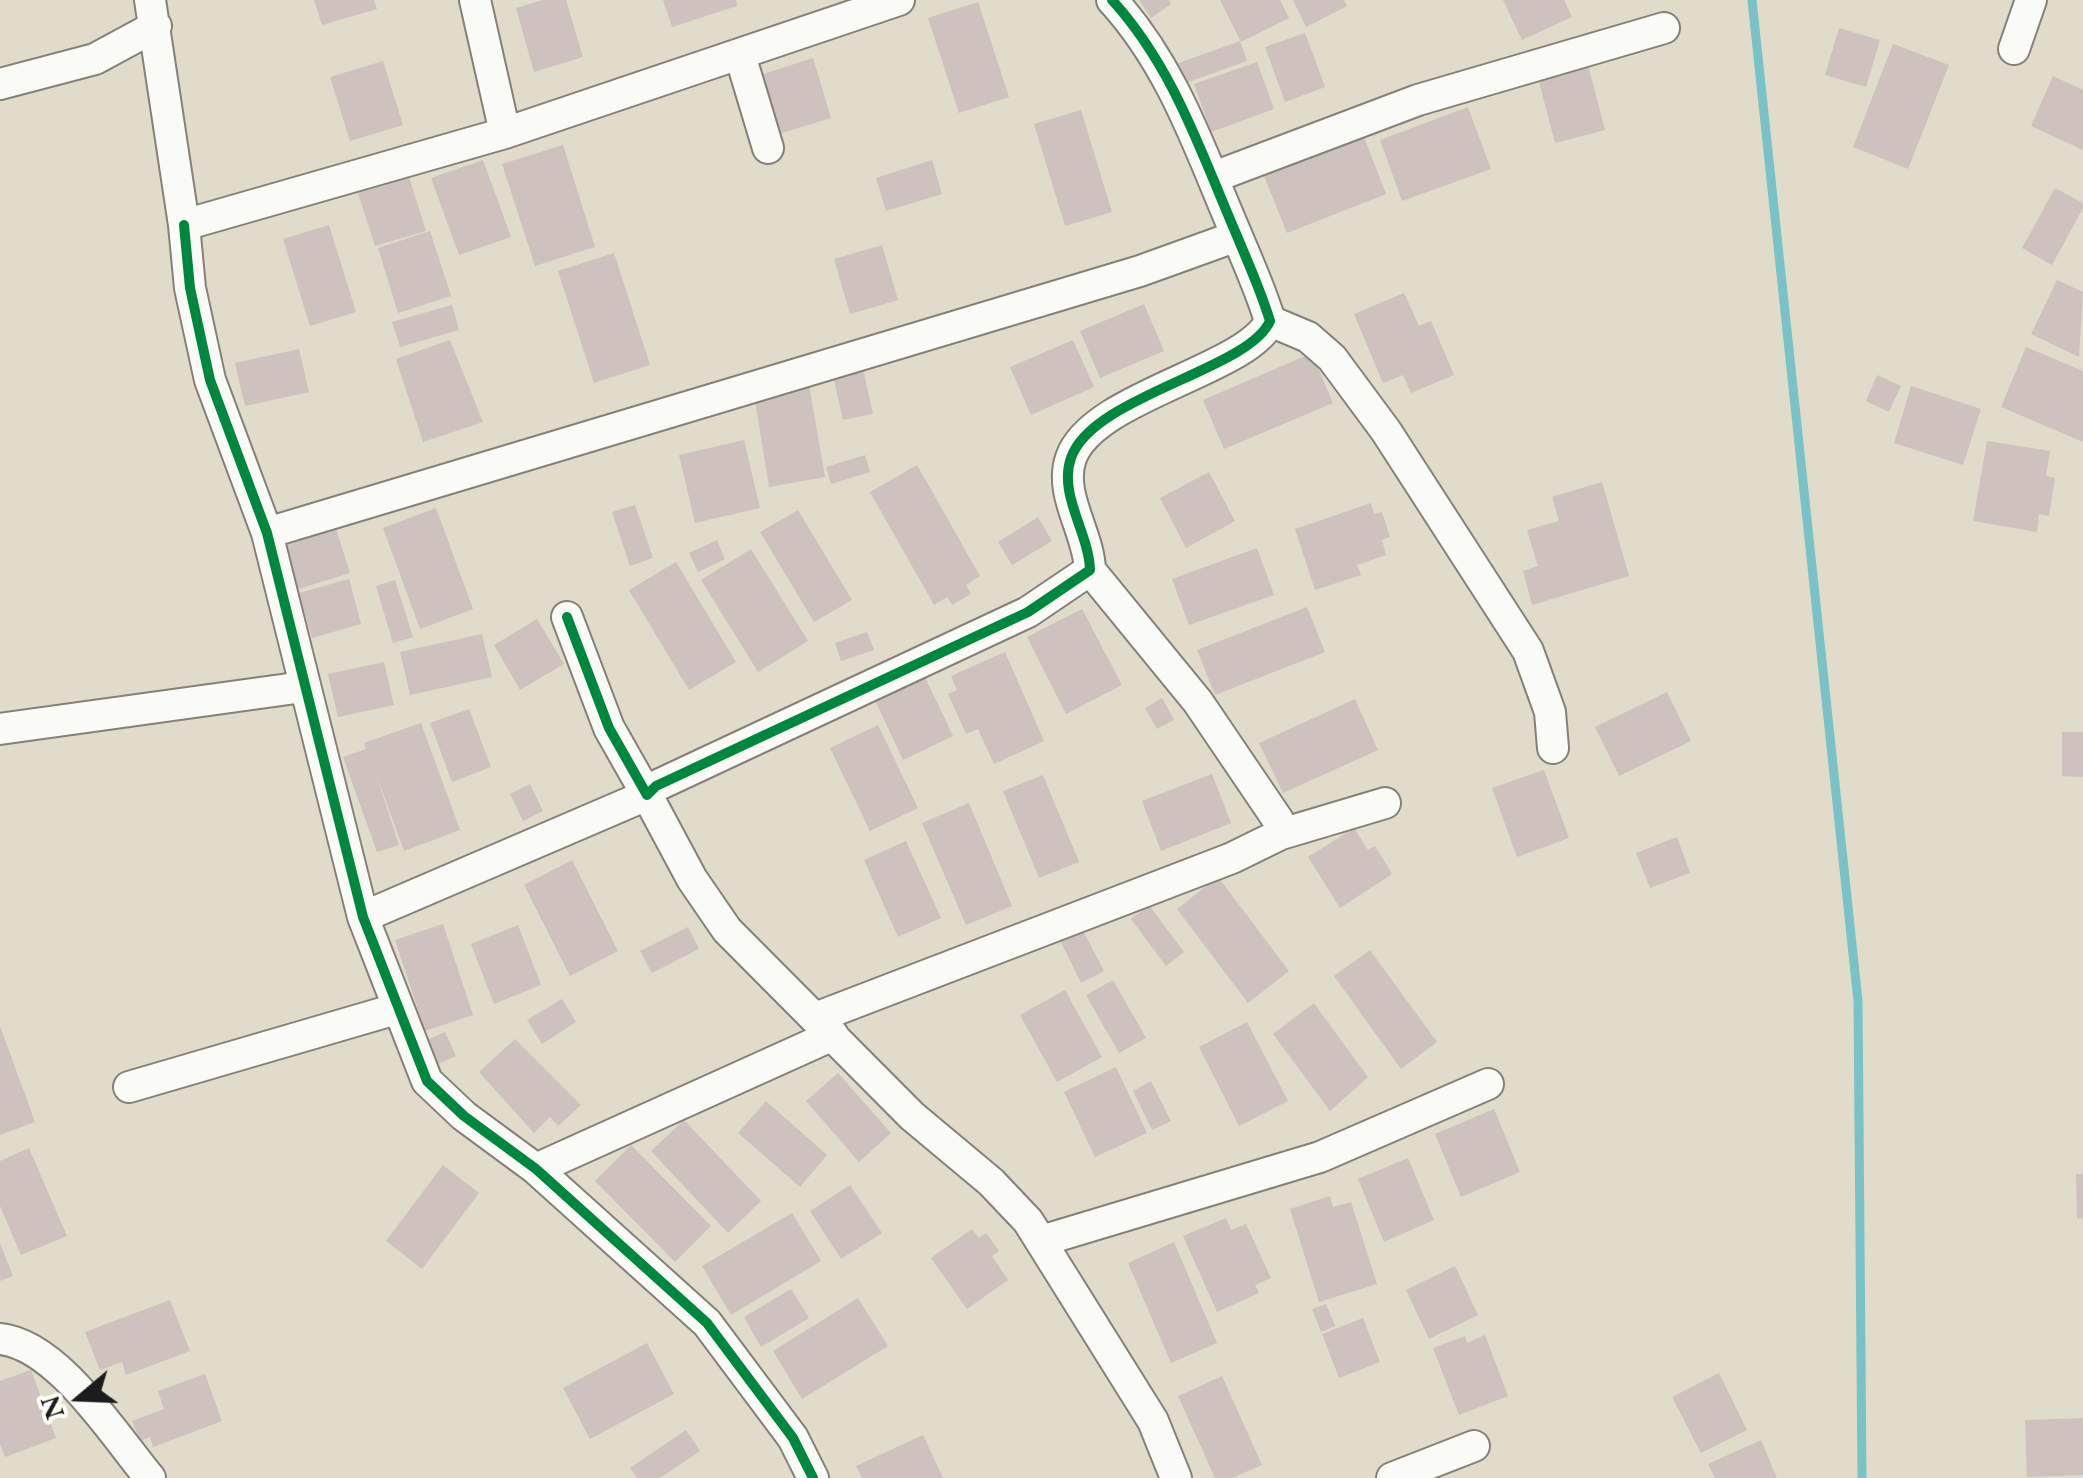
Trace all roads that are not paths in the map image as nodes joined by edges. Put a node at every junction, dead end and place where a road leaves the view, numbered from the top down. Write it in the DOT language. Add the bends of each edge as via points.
graph roads {
  1 [pos="475,0"];
  2 [pos="899,0"];
  3 [pos="1112,0"];
  4 [pos="2031,0"];
  5 [pos="153,13"];
  6 [pos="1664,28"];
  7 [pos="2014,49"];
  8 [pos="740,55"];
  9 [pos="0,84"];
  10 [pos="506,133"];
  11 [pos="768,148"];
  12 [pos="1214,177"];
  13 [pos="184,226"];
  14 [pos="1237,236"];
  15 [pos="1270,321"];
  16 [pos="266,533"];
  17 [pos="1090,570"];
  18 [pos="567,617"];
  19 [pos="303,688"];
  20 [pos="0,730"];
  21 [pos="1553,748"];
  22 [pos="647,795"];
  23 [pos="1385,804"];
  24 [pos="1281,834"];
  25 [pos="363,916"];
  26 [pos="396,1009"];
  27 [pos="824,1027"];
  28 [pos="1488,1084"];
  29 [pos="129,1087"];
  30 [pos="536,1169"];
  31 [pos="1041,1241"];
  32 [pos="0,1339"];
  33 [pos="1474,1446"];
  34 [pos="150,1478"];
  35 [pos="813,1478"];
  36 [pos="1176,1478"];
  37 [pos="1392,1478"];
  1 -- 10 [label="street"];
  2 -- 8 [label="street"];
  3 -- 12 [label="street" via="1181,99"];
  4 -- 7 [label="street"];
  5 -- 9 [label="street" via="95,60"];
  5 -- 13 [label="street"];
  6 -- 12 [label="street" via="1418,100"];
  8 -- 10 [label="street"];
  8 -- 11 [label="street"];
  10 -- 13 [label="street"];
  12 -- 14 [label="street"];
  13 -- 16 [label="street" via="210,380"];
  14 -- 15 [label="street"];
  14 -- 16 [label="street"];
  15 -- 17 [label="street" via="1246,348 1184,374 1085,433 1070,460 1071,502 1089,544"];
  15 -- 21 [label="street" via="1308,337 1332,358 1386,431 1528,651 1550,712"];
  16 -- 19 [label="street"];
  17 -- 22 [label="street" via="1028,612"];
  17 -- 24 [label="street" via="1198,702"];
  18 -- 22 [label="street" via="610,728"];
  19 -- 20 [label="street"];
  19 -- 25 [label="street"];
  22 -- 25 [label="street"];
  22 -- 27 [label="street" via="727,930"];
  23 -- 24 [label="street"];
  24 -- 27 [label="street"];
  25 -- 26 [label="street"];
  26 -- 29 [label="street"];
  26 -- 30 [label="street" via="427,1080"];
  27 -- 30 [label="street"];
  27 -- 31 [label="street" via="912,1116 991,1182"];
  28 -- 31 [label="street" via="1320,1157"];
  30 -- 35 [label="street" via="707,1323 793,1438"];
  31 -- 36 [label="street" via="1153,1421"];
  32 -- 34 [label="street" via="22,1342 54,1366"];
  33 -- 37 [label="street"];
}
